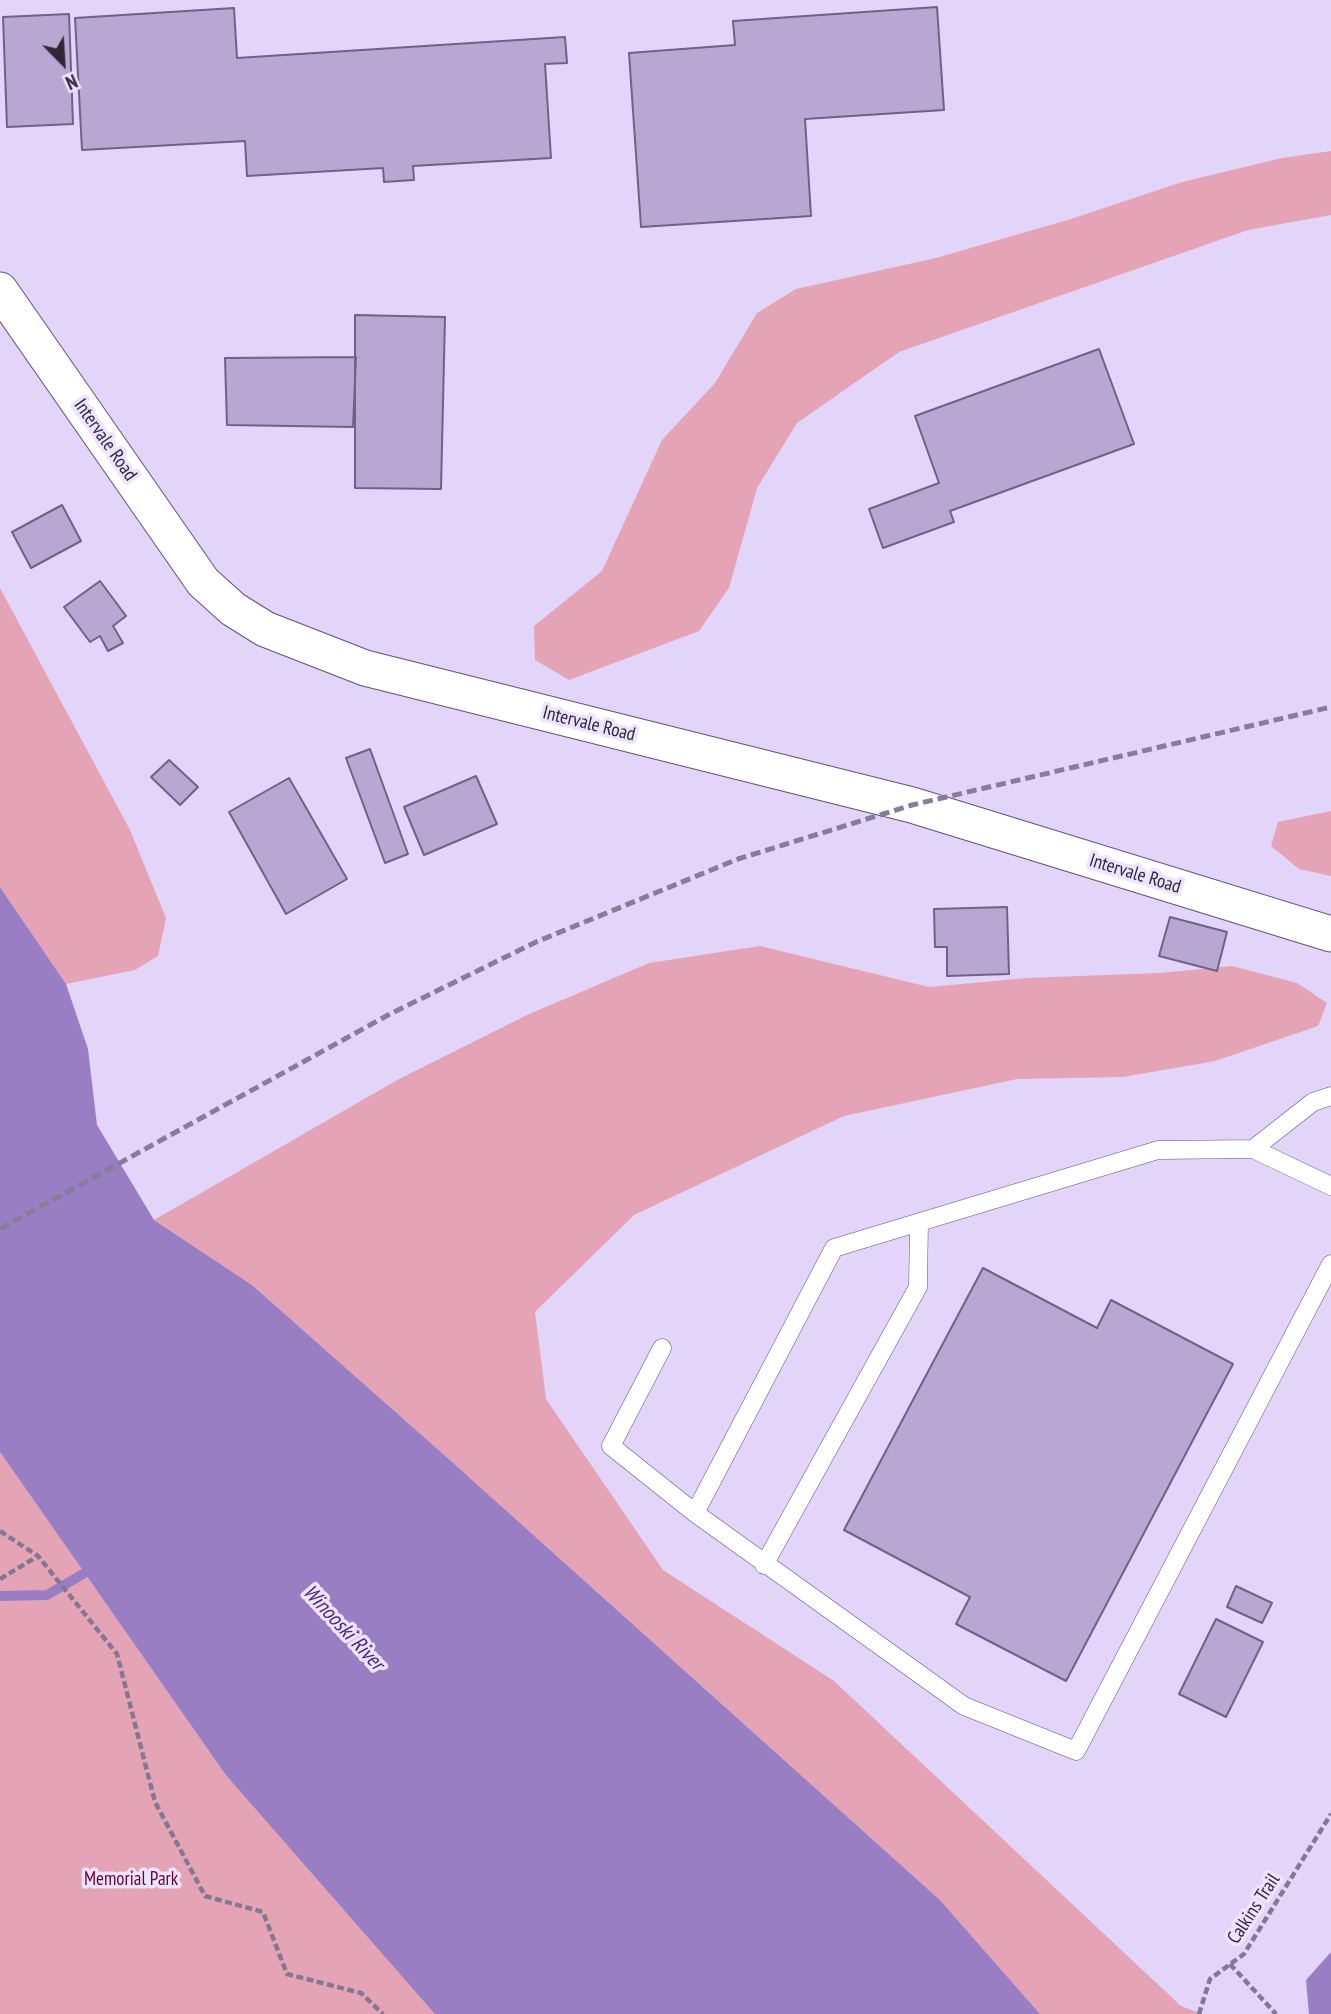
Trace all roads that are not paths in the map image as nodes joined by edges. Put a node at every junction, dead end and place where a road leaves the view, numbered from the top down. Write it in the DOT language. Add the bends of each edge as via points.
graph roads {
  1 [pos="0,290"];
  2 [pos="1331,934"];
  3 [pos="1331,1096"];
  4 [pos="1253,1149"];
  5 [pos="1331,1186"];
  6 [pos="919,1222"];
  7 [pos="1331,1264"];
  8 [pos="662,1348"];
  9 [pos="695,1513"];
  10 [pos="764,1565"];
  1 -- 2 [label="street, Intervale Road" via="203,582 265,629 365,668 912,805"];
  3 -- 4 [label="lane" via="1314,1102"];
  4 -- 5 [label="lane"];
  4 -- 6 [label="lane" via="1158,1150"];
  6 -- 9 [label="lane" via="834,1248"];
  6 -- 10 [label="lane" via="918,1287"];
  7 -- 10 [label="lane" via="1076,1751 964,1706"];
  8 -- 9 [label="lane" via="611,1446"];
  9 -- 10 [label="lane"];
}
